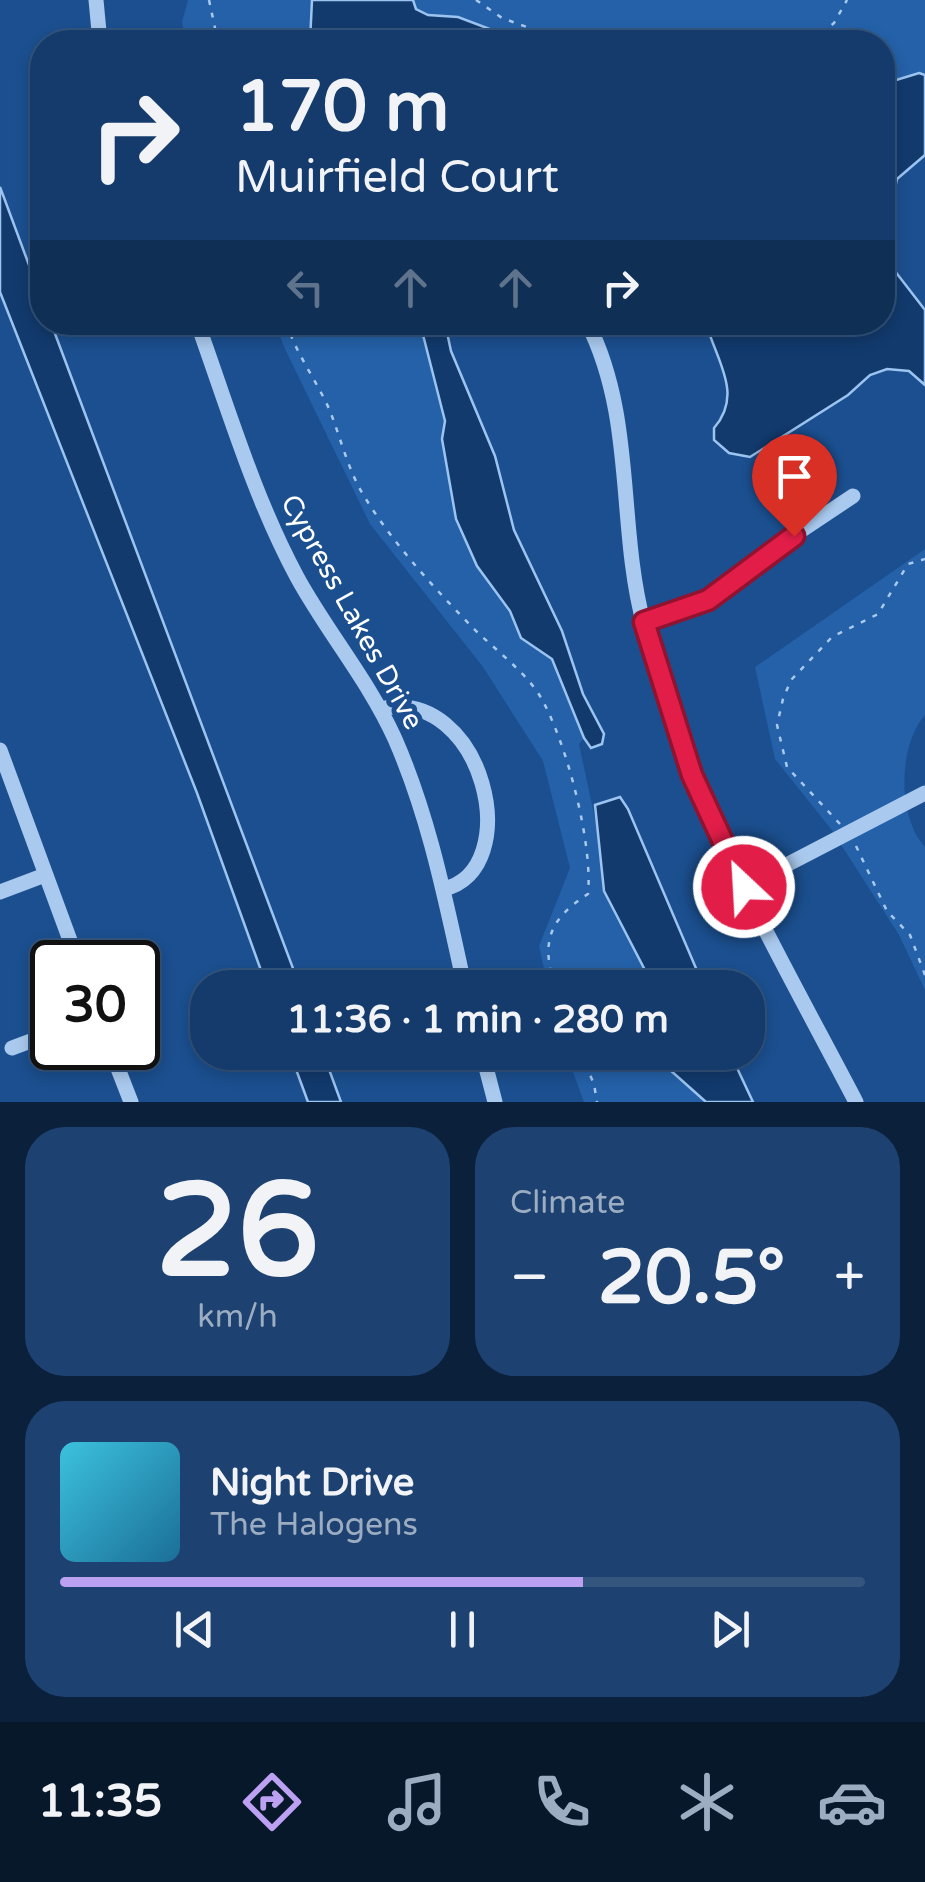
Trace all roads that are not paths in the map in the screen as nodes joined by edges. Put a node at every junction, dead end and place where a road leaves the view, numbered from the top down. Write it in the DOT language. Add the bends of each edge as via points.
graph roads {
  1 [pos="96,0"];
  2 [pos="99,30"];
  3 [pos="202,335"];
  4 [pos="592,335"];
  5 [pos="853,496"];
  6 [pos="644,622"];
  7 [pos="380,710"];
  8 [pos="0,750"];
  9 [pos="925,793"];
  10 [pos="45,875"];
  11 [pos="744,887"];
  12 [pos="444,889"];
  13 [pos="0,892"];
  14 [pos="70,940"];
  15 [pos="461,970"];
  16 [pos="30,1041"];
  17 [pos="12,1048"];
  18 [pos="118,1070"];
  19 [pos="487,1070"];
  20 [pos="130,1102"];
  21 [pos="495,1102"];
  22 [pos="856,1102"];
  1 -- 2 [label="street"];
  3 -- 7 [label="street, Cypress Lakes Drive" via="262,503 298,580"];
  4 -- 6 [label="street" via="619,420"];
  5 -- 6 [label="street" via="708,600"];
  6 -- 11 [label="street" via="692,775"];
  7 -- 12 [label="street, Cypress Lakes Drive" via="431,836"];
  7 -- 12 [label="street" via="399,705 437,717 458,736 484,787 485,846 474,871"];
  8 -- 10 [label="street"];
  9 -- 11 [label="street"];
  10 -- 13 [label="street"];
  10 -- 14 [label="street"];
  11 -- 22 [label="street"];
  12 -- 15 [label="street, Cypress Lakes Drive"];
  16 -- 17 [label="street"];
  18 -- 20 [label="street"];
  19 -- 21 [label="street"];
}
